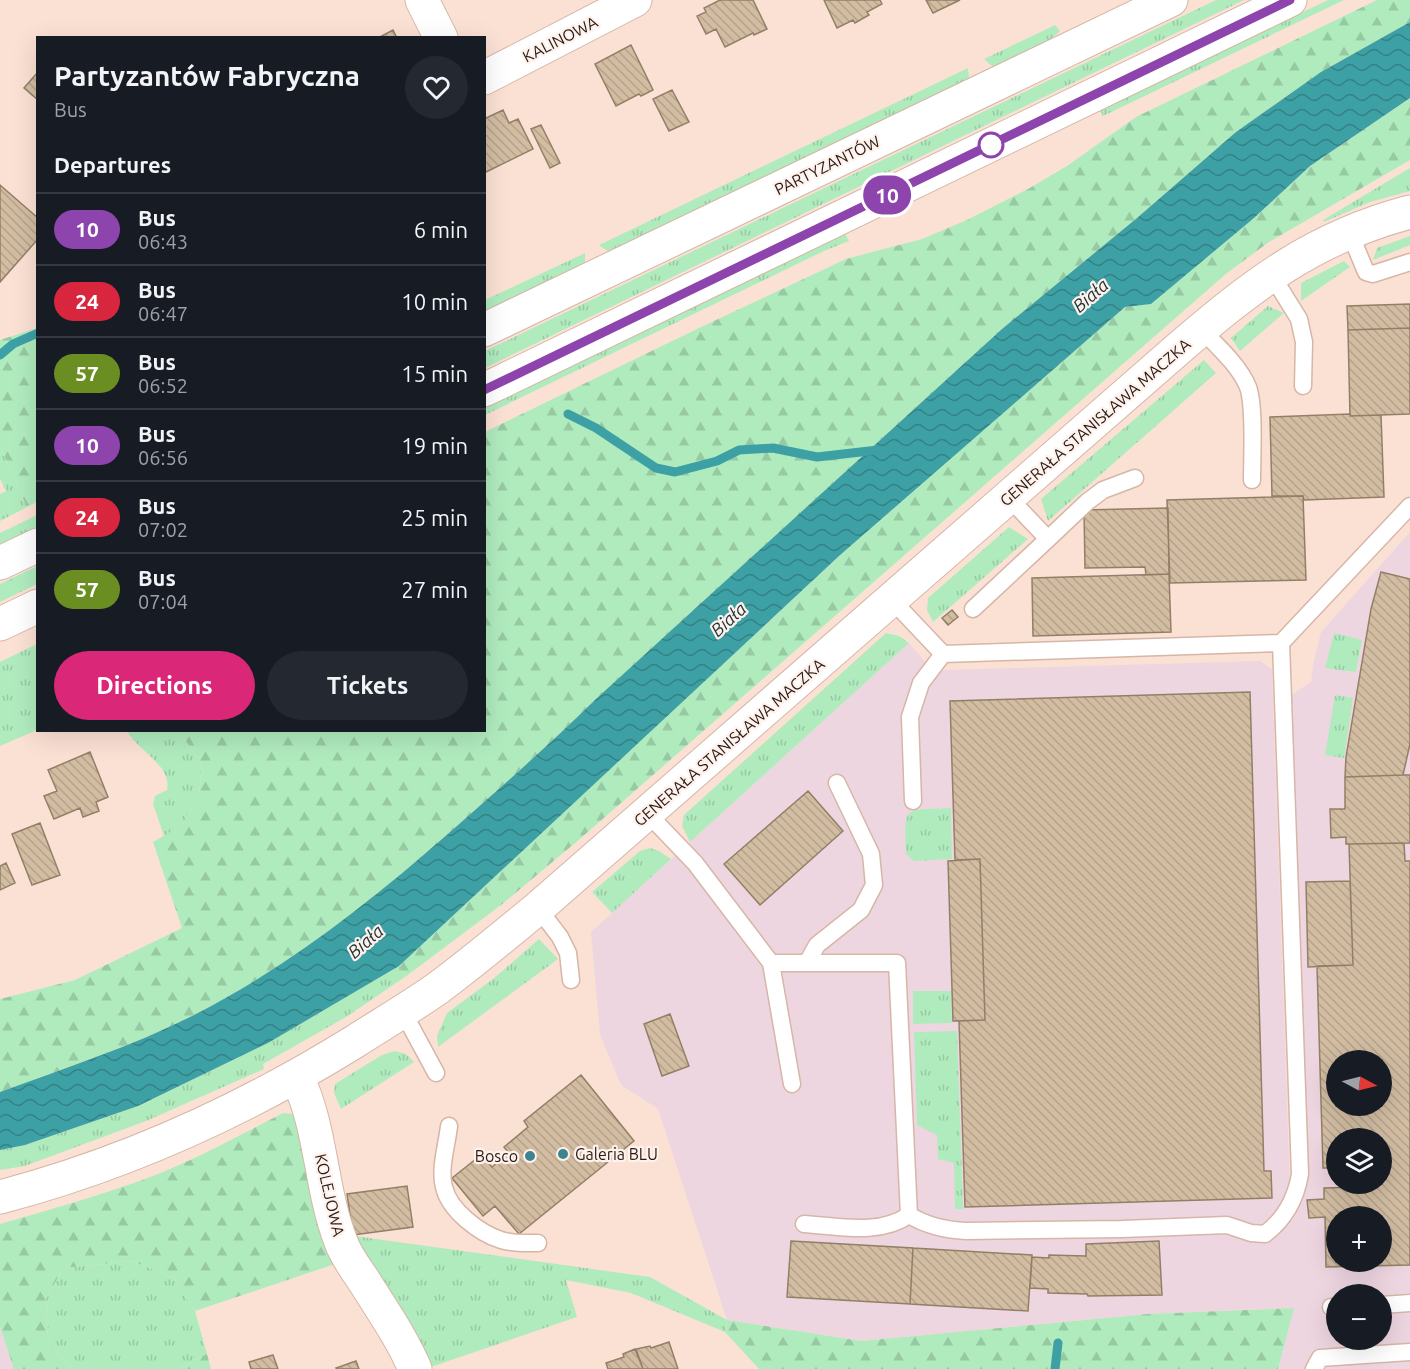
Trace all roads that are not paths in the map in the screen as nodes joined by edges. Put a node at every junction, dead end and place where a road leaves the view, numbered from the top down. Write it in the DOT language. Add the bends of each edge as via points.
graph roads {
  1 [pos="422,0"];
  2 [pos="635,0"];
  3 [pos="1171,0"];
  4 [pos="1290,0"];
  5 [pos="440,36"];
  6 [pos="486,77"];
  7 [pos="1410,212"];
  8 [pos="1349,231"];
  9 [pos="1410,262"];
  10 [pos="1271,273"];
  11 [pos="486,329"];
  12 [pos="1201,329"];
  13 [pos="1304,386"];
  14 [pos="486,389"];
  15 [pos="1136,478"];
  16 [pos="1252,480"];
  17 [pos="1008,497"];
  18 [pos="1410,506"];
  19 [pos="1048,539"];
  20 [pos="36,546"];
  21 [pos="0,563"];
  22 [pos="891,599"];
  23 [pos="36,607"];
  24 [pos="973,609"];
  25 [pos="0,624"];
  26 [pos="1281,643"];
  27 [pos="943,654"];
  28 [pos="837,783"];
  29 [pos="913,801"];
  30 [pos="647,813"];
  31 [pos="538,908"];
  32 [pos="771,963"];
  33 [pos="807,963"];
  34 [pos="571,980"];
  35 [pos="403,1012"];
  36 [pos="436,1073"];
  37 [pos="297,1077"];
  38 [pos="792,1084"];
  39 [pos="449,1126"];
  40 [pos="0,1197"];
  41 [pos="909,1215"];
  42 [pos="804,1224"];
  43 [pos="538,1244"];
  44 [pos="1410,1303"];
  45 [pos="1392,1304"];
  46 [pos="1410,1352"];
  47 [pos="415,1369"];
  48 [pos="1314,1369"];
  1 -- 5 [label="street"];
  2 -- 6 [label="street, KALINOWA"];
  3 -- 11 [label="street, PARTYZANTÓW"];
  4 -- 14 [label="street"];
  7 -- 8 [label="street, GENERAŁA STANISŁAWA MACZKA"];
  8 -- 9 [label="lane" via="1366,272 1373,274"];
  8 -- 10 [label="street, GENERAŁA STANISŁAWA MACZKA"];
  10 -- 12 [label="street, GENERAŁA STANISŁAWA MACZKA"];
  10 -- 13 [label="lane" via="1299,319 1304,342"];
  12 -- 16 [label="lane" via="1248,388"];
  12 -- 17 [label="street, GENERAŁA STANISŁAWA MACZKA"];
  15 -- 19 [label="lane" via="1103,489"];
  17 -- 19 [label="lane"];
  17 -- 22 [label="street, GENERAŁA STANISŁAWA MACZKA"];
  18 -- 26 [label="lane"];
  19 -- 24 [label="lane"];
  20 -- 21 [label="street"];
  22 -- 27 [label="lane"];
  22 -- 30 [label="street, GENERAŁA STANISŁAWA MACZKA"];
  23 -- 25 [label="street"];
  26 -- 27 [label="lane"];
  26 -- 41 [label="lane" via="1300,1174 1293,1203 1265,1234 1227,1225 945,1230"];
  27 -- 29 [label="lane" via="921,683 910,717"];
  28 -- 33 [label="lane" via="871,854 874,885 861,910 817,945"];
  30 -- 31 [label="street, GENERAŁA STANISŁAWA MACZKA"];
  30 -- 32 [label="lane" via="695,863"];
  31 -- 34 [label="lane" via="568,953"];
  31 -- 35 [label="street, GENERAŁA STANISŁAWA MACZKA"];
  32 -- 33 [label="lane"];
  32 -- 38 [label="lane"];
  33 -- 41 [label="lane" via="897,963"];
  35 -- 36 [label="lane"];
  35 -- 37 [label="street, GENERAŁA STANISŁAWA MACZKA"];
  37 -- 40 [label="street, GENERAŁA STANISŁAWA MACZKA" via="232,1111 132,1154"];
  37 -- 47 [label="street, KOLEJOWA" via="306,1095 341,1243 400,1337"];
  39 -- 43 [label="lane" via="443,1186 454,1206 484,1233 501,1240"];
  41 -- 42 [label="lane" via="875,1228"];
  44 -- 45 [label="lane"];
  46 -- 48 [label="lane" via="1320,1358"];
}
